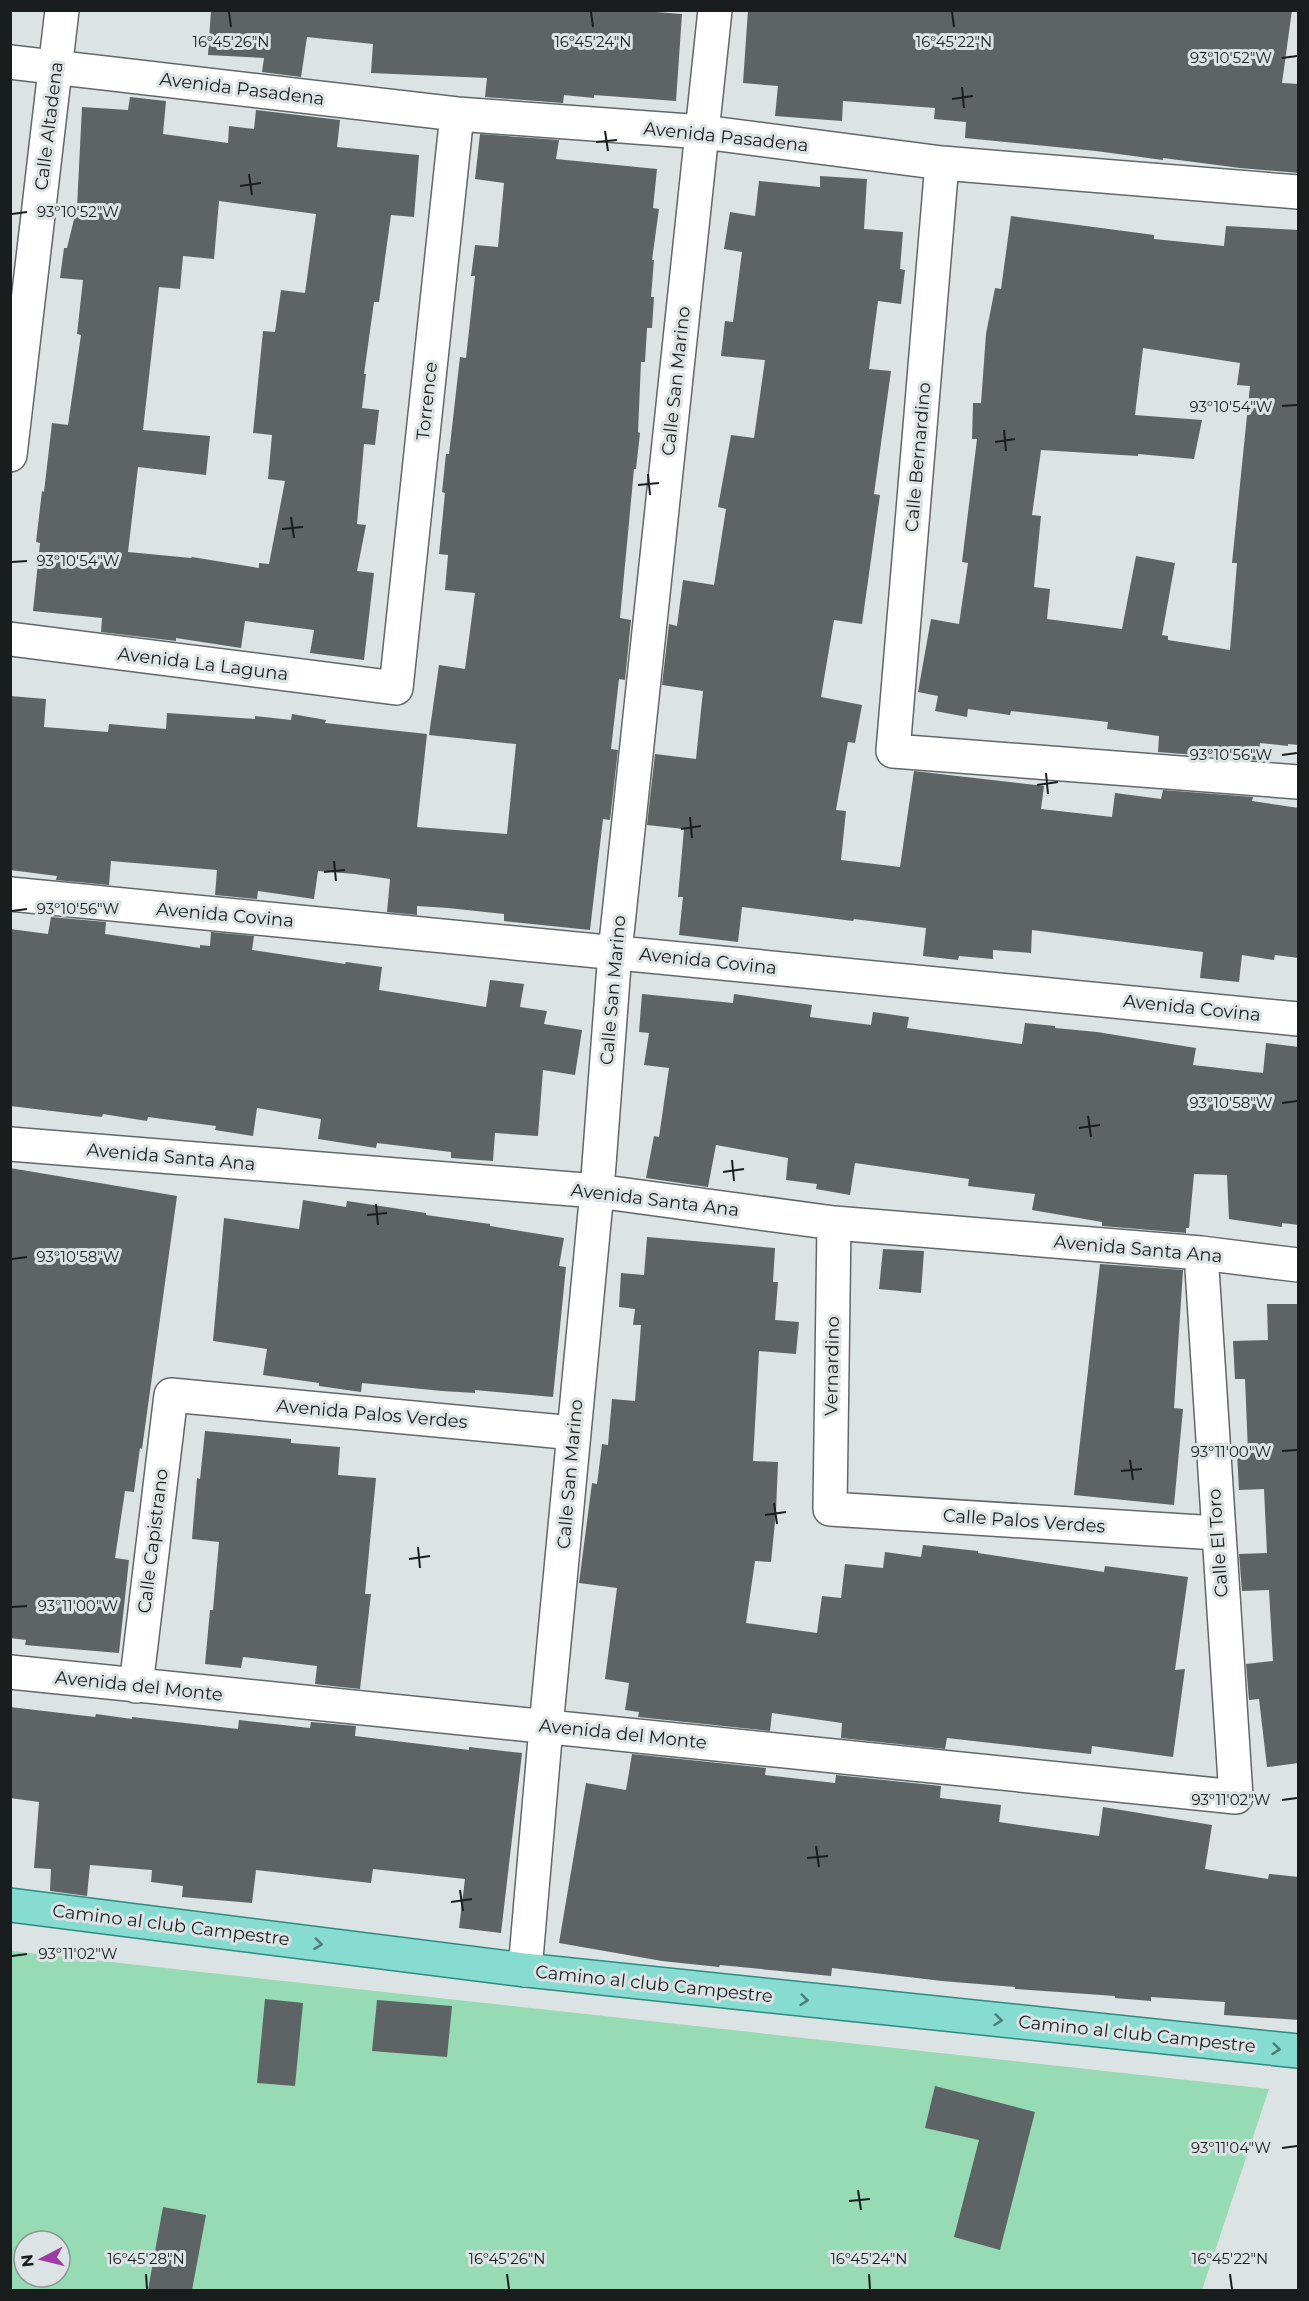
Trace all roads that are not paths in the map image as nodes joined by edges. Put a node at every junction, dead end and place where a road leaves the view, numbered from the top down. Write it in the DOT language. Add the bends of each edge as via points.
graph roads {
  1 [pos="62,10"];
  2 [pos="715,10"];
  3 [pos="10,62"];
  4 [pos="56,67"];
  5 [pos="457,114"];
  6 [pos="703,132"];
  7 [pos="942,163"];
  8 [pos="1299,192"];
  9 [pos="10,455"];
  10 [pos="10,639"];
  11 [pos="396,688"];
  12 [pos="1299,782"];
  13 [pos="10,894"];
  14 [pos="615,952"];
  15 [pos="1299,1019"];
  16 [pos="10,1144"];
  17 [pos="597,1191"];
  18 [pos="834,1223"];
  19 [pos="1201,1253"];
  20 [pos="1299,1265"];
  21 [pos="171,1395"];
  22 [pos="574,1433"];
  23 [pos="830,1509"];
  24 [pos="1217,1533"];
  25 [pos="10,1672"];
  26 [pos="136,1686"];
  27 [pos="546,1726"];
  28 [pos="1236,1797"];
  29 [pos="10,1905"];
  30 [pos="525,1971"];
  31 [pos="1299,2051"];
  1 -- 4 [label="street, Calle Altadena"];
  2 -- 6 [label="street, Calle San Marino"];
  3 -- 4 [label="street, Avenida Pasadena"];
  4 -- 5 [label="street, Avenida Pasadena"];
  4 -- 9 [label="street, Calle Altadena"];
  5 -- 6 [label="street, Avenida Pasadena"];
  5 -- 11 [label="street, Torrence"];
  6 -- 7 [label="street, Avenida Pasadena"];
  6 -- 14 [label="street, Calle San Marino"];
  7 -- 8 [label="street, Avenida Pasadena"];
  7 -- 12 [label="street, Calle Bernardino" via="893,751"];
  10 -- 11 [label="street, Avenida La Laguna"];
  13 -- 14 [label="street, Avenida Covina"];
  14 -- 15 [label="street, Avenida Covina"];
  14 -- 17 [label="street, Calle San Marino"];
  16 -- 17 [label="street, Avenida Santa Ana"];
  17 -- 18 [label="street, Avenida Santa Ana"];
  17 -- 22 [label="street, Calle San Marino"];
  18 -- 19 [label="street, Avenida Santa Ana"];
  18 -- 23 [label="street, Vernardino"];
  19 -- 20 [label="street, Avenida Santa Ana"];
  19 -- 24 [label="street, Calle El Toro"];
  21 -- 22 [label="street, Avenida Palos Verdes"];
  21 -- 26 [label="street, Calle Capistrano"];
  22 -- 27 [label="street, Calle San Marino"];
  23 -- 24 [label="street, Calle Palos Verdes"];
  24 -- 28 [label="street, Calle El Toro"];
  25 -- 26 [label="street, Avenida del Monte"];
  26 -- 27 [label="street, Avenida del Monte"];
  27 -- 28 [label="street, Avenida del Monte"];
  27 -- 30 [label="street, Calle San Marino"];
  29 -- 30 [label="main road, Camino al club Campestre, one-way"];
  30 -- 31 [label="main road, Camino al club Campestre, one-way"];
}
